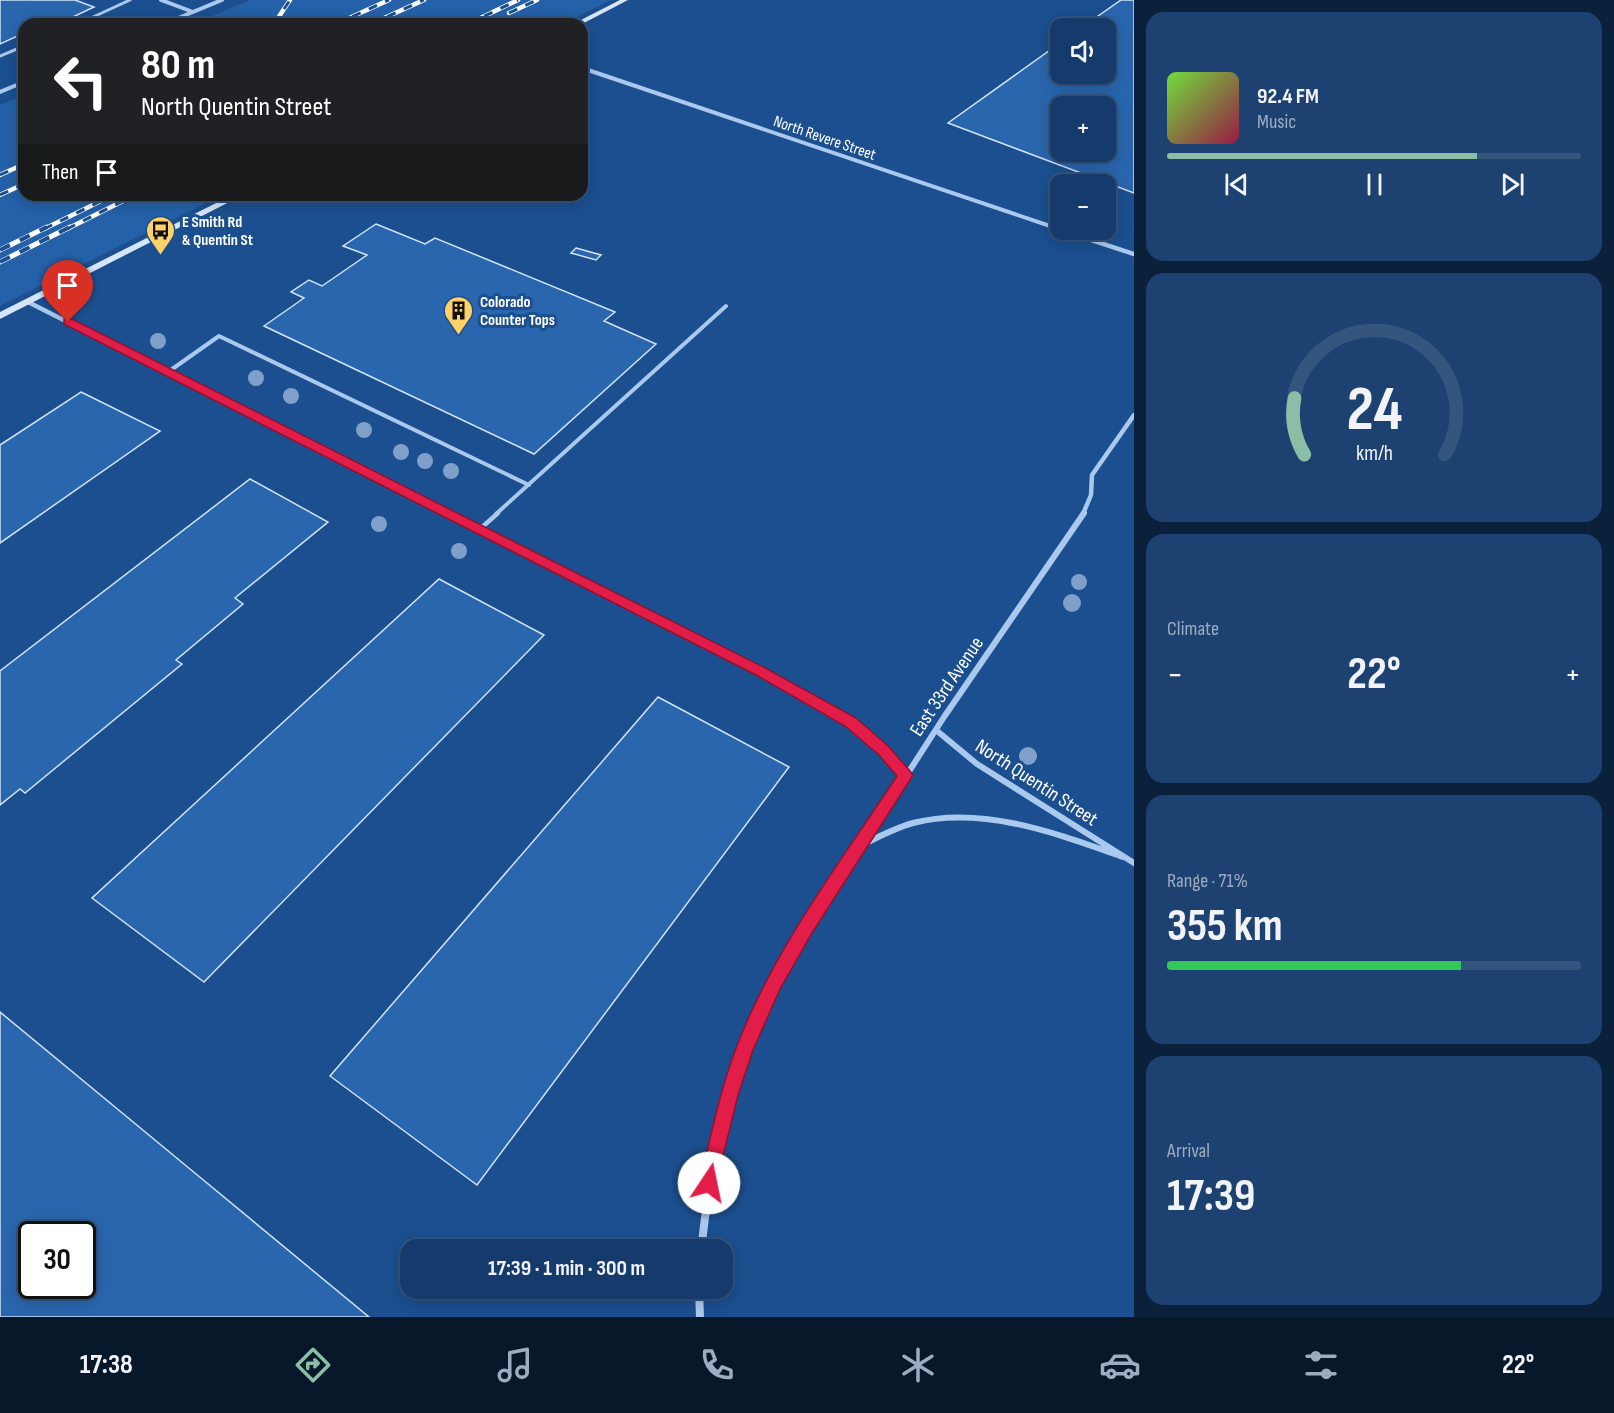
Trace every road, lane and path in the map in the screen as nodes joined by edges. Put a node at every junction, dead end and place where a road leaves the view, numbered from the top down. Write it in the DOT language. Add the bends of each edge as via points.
graph roads {
  1 [pos="130,0"];
  2 [pos="161,0"];
  3 [pos="222,0"];
  4 [pos="625,0"];
  5 [pos="193,12"];
  6 [pos="91,18"];
  7 [pos="178,18"];
  8 [pos="588,19"];
  9 [pos="18,48"];
  10 [pos="0,56"];
  11 [pos="588,70"];
  12 [pos="18,84"];
  13 [pos="0,92"];
  14 [pos="227,201"];
  15 [pos="1050,225"];
  16 [pos="1093,240"];
  17 [pos="1134,254"];
  18 [pos="28,302"];
  19 [pos="726,306"];
  20 [pos="0,316"];
  21 [pos="168,372"];
  22 [pos="1134,415"];
  23 [pos="529,484"];
  24 [pos="480,530"];
  25 [pos="936,730"];
  26 [pos="905,775"];
  27 [pos="862,845"];
  28 [pos="1123,857"];
  29 [pos="1134,863"];
  30 [pos="702,1239"];
  31 [pos="699,1299"];
  32 [pos="700,1317"];
  1 -- 6 [label="lane"];
  2 -- 5 [label="street"];
  3 -- 5 [label="street"];
  4 -- 8 [label="street"];
  5 -- 7 [label="street"];
  9 -- 10 [label="lane"];
  11 -- 15 [label="street, North Revere Street"];
  12 -- 13 [label="street"];
  14 -- 18 [label="street"];
  16 -- 17 [label="street, North Revere Street"];
  18 -- 20 [label="street"];
  18 -- 21 [label="street"];
  19 -- 23 [label="lane"];
  21 -- 23 [label="lane" via="219,336"];
  21 -- 24 [label="street"];
  22 -- 25 [label="street, East 33rd Avenue" via="1092,475 1085,511"];
  23 -- 24 [label="lane"];
  24 -- 26 [label="street" via="817,703 861,730"];
  25 -- 26 [label="street, East 33rd Avenue"];
  25 -- 28 [label="street, North Quentin Street" via="977,764"];
  26 -- 27 [label="street, East 33rd Avenue"];
  27 -- 28 [label="street, North Quentin Street" via="915,823 970,819 1033,829"];
  27 -- 30 [label="street, East 33rd Avenue" via="786,960 744,1049 716,1146"];
  28 -- 29 [label="street, North Quentin Street"];
  31 -- 32 [label="street"];
}
